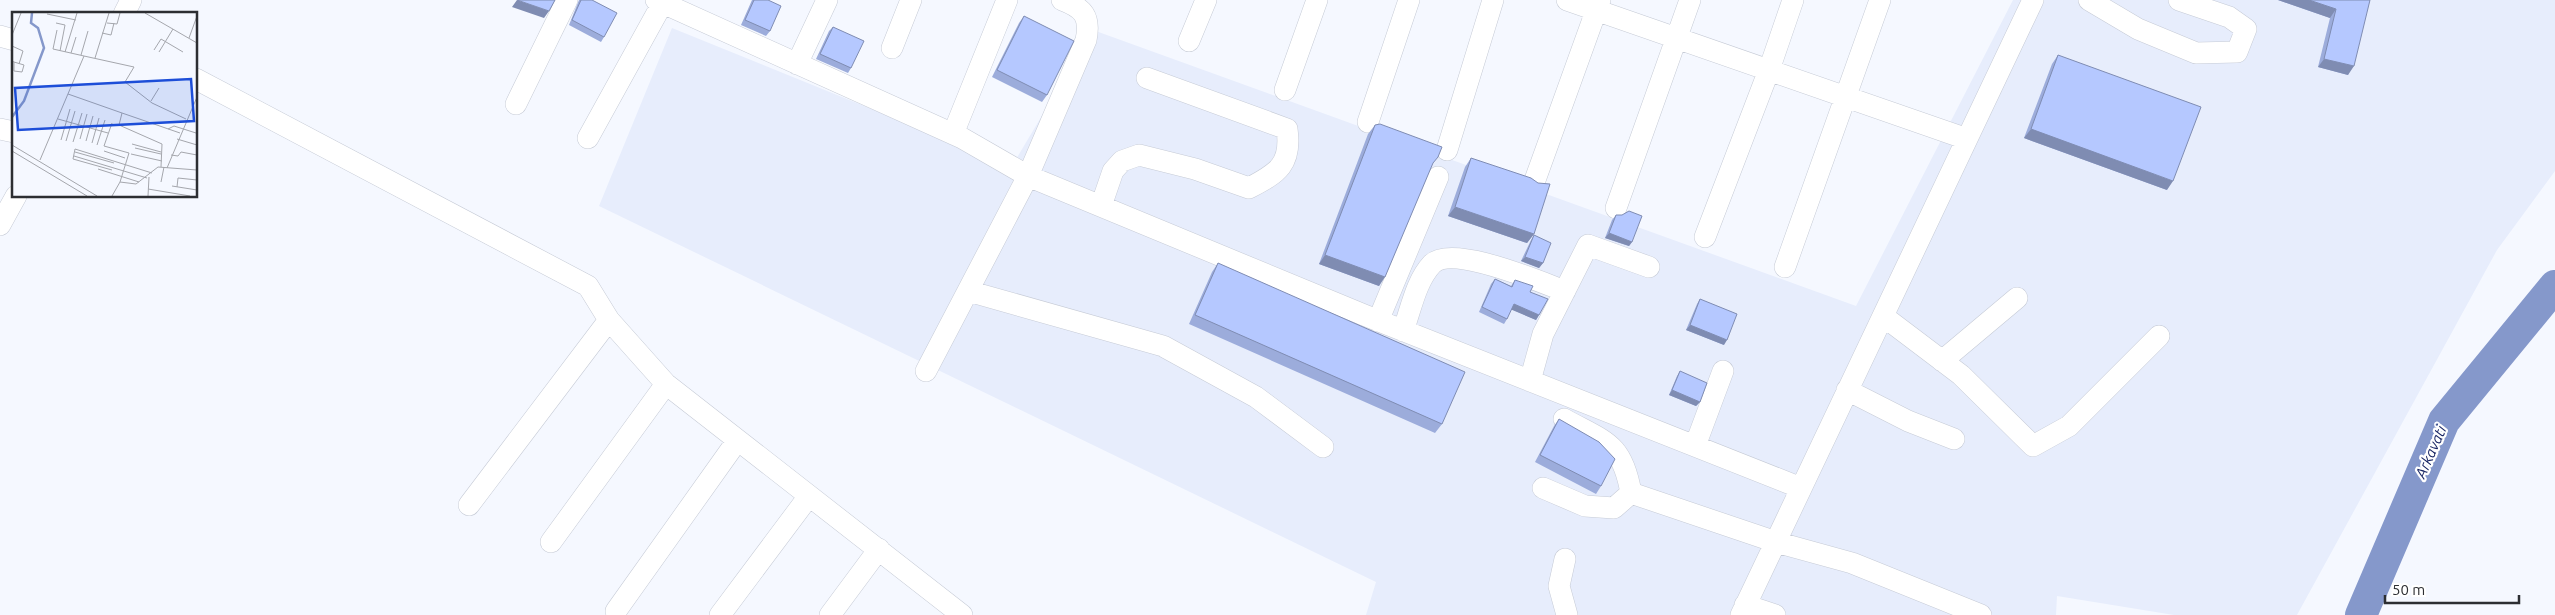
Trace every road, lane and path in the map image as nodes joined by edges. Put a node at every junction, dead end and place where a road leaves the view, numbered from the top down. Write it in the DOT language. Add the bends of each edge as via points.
graph roads {
  1 [pos="131,0"];
  2 [pos="567,0"];
  3 [pos="827,0"];
  4 [pos="911,0"];
  5 [pos="1007,0"];
  6 [pos="1062,0"];
  7 [pos="1206,0"];
  8 [pos="1317,0"];
  9 [pos="1409,0"];
  10 [pos="1492,0"];
  11 [pos="1567,0"];
  12 [pos="1690,0"];
  13 [pos="1793,0"];
  14 [pos="1880,0"];
  15 [pos="2033,0"];
  16 [pos="2089,0"];
  17 [pos="2179,0"];
  18 [pos="658,2"];
  19 [pos="1598,5"];
  20 [pos="125,12"];
  21 [pos="1677,38"];
  22 [pos="1189,41"];
  23 [pos="892,48"];
  24 [pos="797,64"];
  25 [pos="1769,70"];
  26 [pos="1147,78"];
  27 [pos="198,80"];
  28 [pos="1285,90"];
  29 [pos="1845,97"];
  30 [pos="516,104"];
  31 [pos="1368,122"];
  32 [pos="953,134"];
  33 [pos="588,138"];
  34 [pos="1967,139"];
  35 [pos="1447,150"];
  36 [pos="1028,176"];
  37 [pos="1438,177"];
  38 [pos="1535,180"];
  39 [pos="15,198"];
  40 [pos="1101,206"];
  41 [pos="1616,208"];
  42 [pos="0,224"];
  43 [pos="1705,237"];
  44 [pos="1649,267"];
  45 [pos="1785,267"];
  46 [pos="968,291"];
  47 [pos="1565,291"];
  48 [pos="2017,298"];
  49 [pos="1883,316"];
  50 [pos="609,320"];
  51 [pos="1378,321"];
  52 [pos="1403,331"];
  53 [pos="2159,336"];
  54 [pos="1942,361"];
  55 [pos="926,371"];
  56 [pos="1723,371"];
  57 [pos="1530,381"];
  58 [pos="666,384"];
  59 [pos="1847,390"];
  60 [pos="1564,419"];
  61 [pos="1954,439"];
  62 [pos="737,441"];
  63 [pos="1695,446"];
  64 [pos="1323,447"];
  65 [pos="1543,488"];
  66 [pos="1801,488"];
  67 [pos="1631,493"];
  68 [pos="809,496"];
  69 [pos="469,505"];
  70 [pos="551,542"];
  71 [pos="1776,542"];
  72 [pos="879,549"];
  73 [pos="1565,559"];
  74 [pos="1743,610"];
  75 [pos="616,611"];
  76 [pos="720,615"];
  77 [pos="830,615"];
  78 [pos="962,615"];
  79 [pos="1567,615"];
  80 [pos="1775,615"];
  81 [pos="1981,615"];
  1 -- 20 [label="street"];
  2 -- 30 [label="street"];
  3 -- 24 [label="street"];
  4 -- 23 [label="street"];
  5 -- 32 [label="street"];
  6 -- 36 [label="street" via="1083,11 1088,31"];
  7 -- 22 [label="street"];
  8 -- 28 [label="street"];
  9 -- 31 [label="street"];
  10 -- 35 [label="street"];
  11 -- 19 [label="street"];
  12 -- 21 [label="street"];
  13 -- 25 [label="street"];
  14 -- 29 [label="street"];
  15 -- 34 [label="street"];
  16 -- 17 [label="street" via="2138,29 2196,53 2238,52 2246,29 2229,17"];
  18 -- 24 [label="street"];
  18 -- 33 [label="street"];
  19 -- 21 [label="street"];
  19 -- 38 [label="street"];
  21 -- 25 [label="street"];
  21 -- 41 [label="street"];
  24 -- 32 [label="street"];
  25 -- 29 [label="street"];
  25 -- 43 [label="street"];
  26 -- 40 [label="street" via="1287,129 1290,147 1276,174 1249,188 1139,155 1122,161 1114,171"];
  27 -- 50 [label="street" via="588,286"];
  29 -- 34 [label="street"];
  29 -- 45 [label="street"];
  32 -- 36 [label="street"];
  34 -- 49 [label="street"];
  36 -- 40 [label="street"];
  36 -- 46 [label="street"];
  37 -- 51 [label="street"];
  39 -- 42 [label="street"];
  40 -- 51 [label="street"];
  44 -- 47 [label="street" via="1588,245"];
  46 -- 55 [label="street"];
  46 -- 64 [label="street" via="1163,346 1256,397"];
  47 -- 52 [label="street" via="1481,262 1451,257 1433,262 1422,278"];
  47 -- 57 [label="street" via="1543,334"];
  48 -- 54 [label="street"];
  49 -- 54 [label="street"];
  49 -- 59 [label="street"];
  50 -- 58 [label="street"];
  50 -- 69 [label="street"];
  51 -- 52 [label="street"];
  52 -- 57 [label="street"];
  53 -- 54 [label="street" via="2069,426 2033,446 1961,375"];
  56 -- 63 [label="street"];
  57 -- 63 [label="street"];
  58 -- 62 [label="street"];
  58 -- 70 [label="street"];
  59 -- 61 [label="street" via="1908,421"];
  59 -- 66 [label="street"];
  60 -- 67 [label="street" via="1614,448 1628,472"];
  62 -- 68 [label="street"];
  62 -- 75 [label="street"];
  63 -- 66 [label="street"];
  65 -- 67 [label="street" via="1585,506 1614,508"];
  66 -- 71 [label="street"];
  67 -- 71 [label="street"];
  68 -- 72 [label="street"];
  68 -- 76 [label="street"];
  71 -- 74 [label="street"];
  71 -- 81 [label="street" via="1852,563"];
  72 -- 77 [label="street"];
  72 -- 78 [label="street"];
  73 -- 79 [label="street" via="1559,586"];
  74 -- 80 [label="street"];
}
